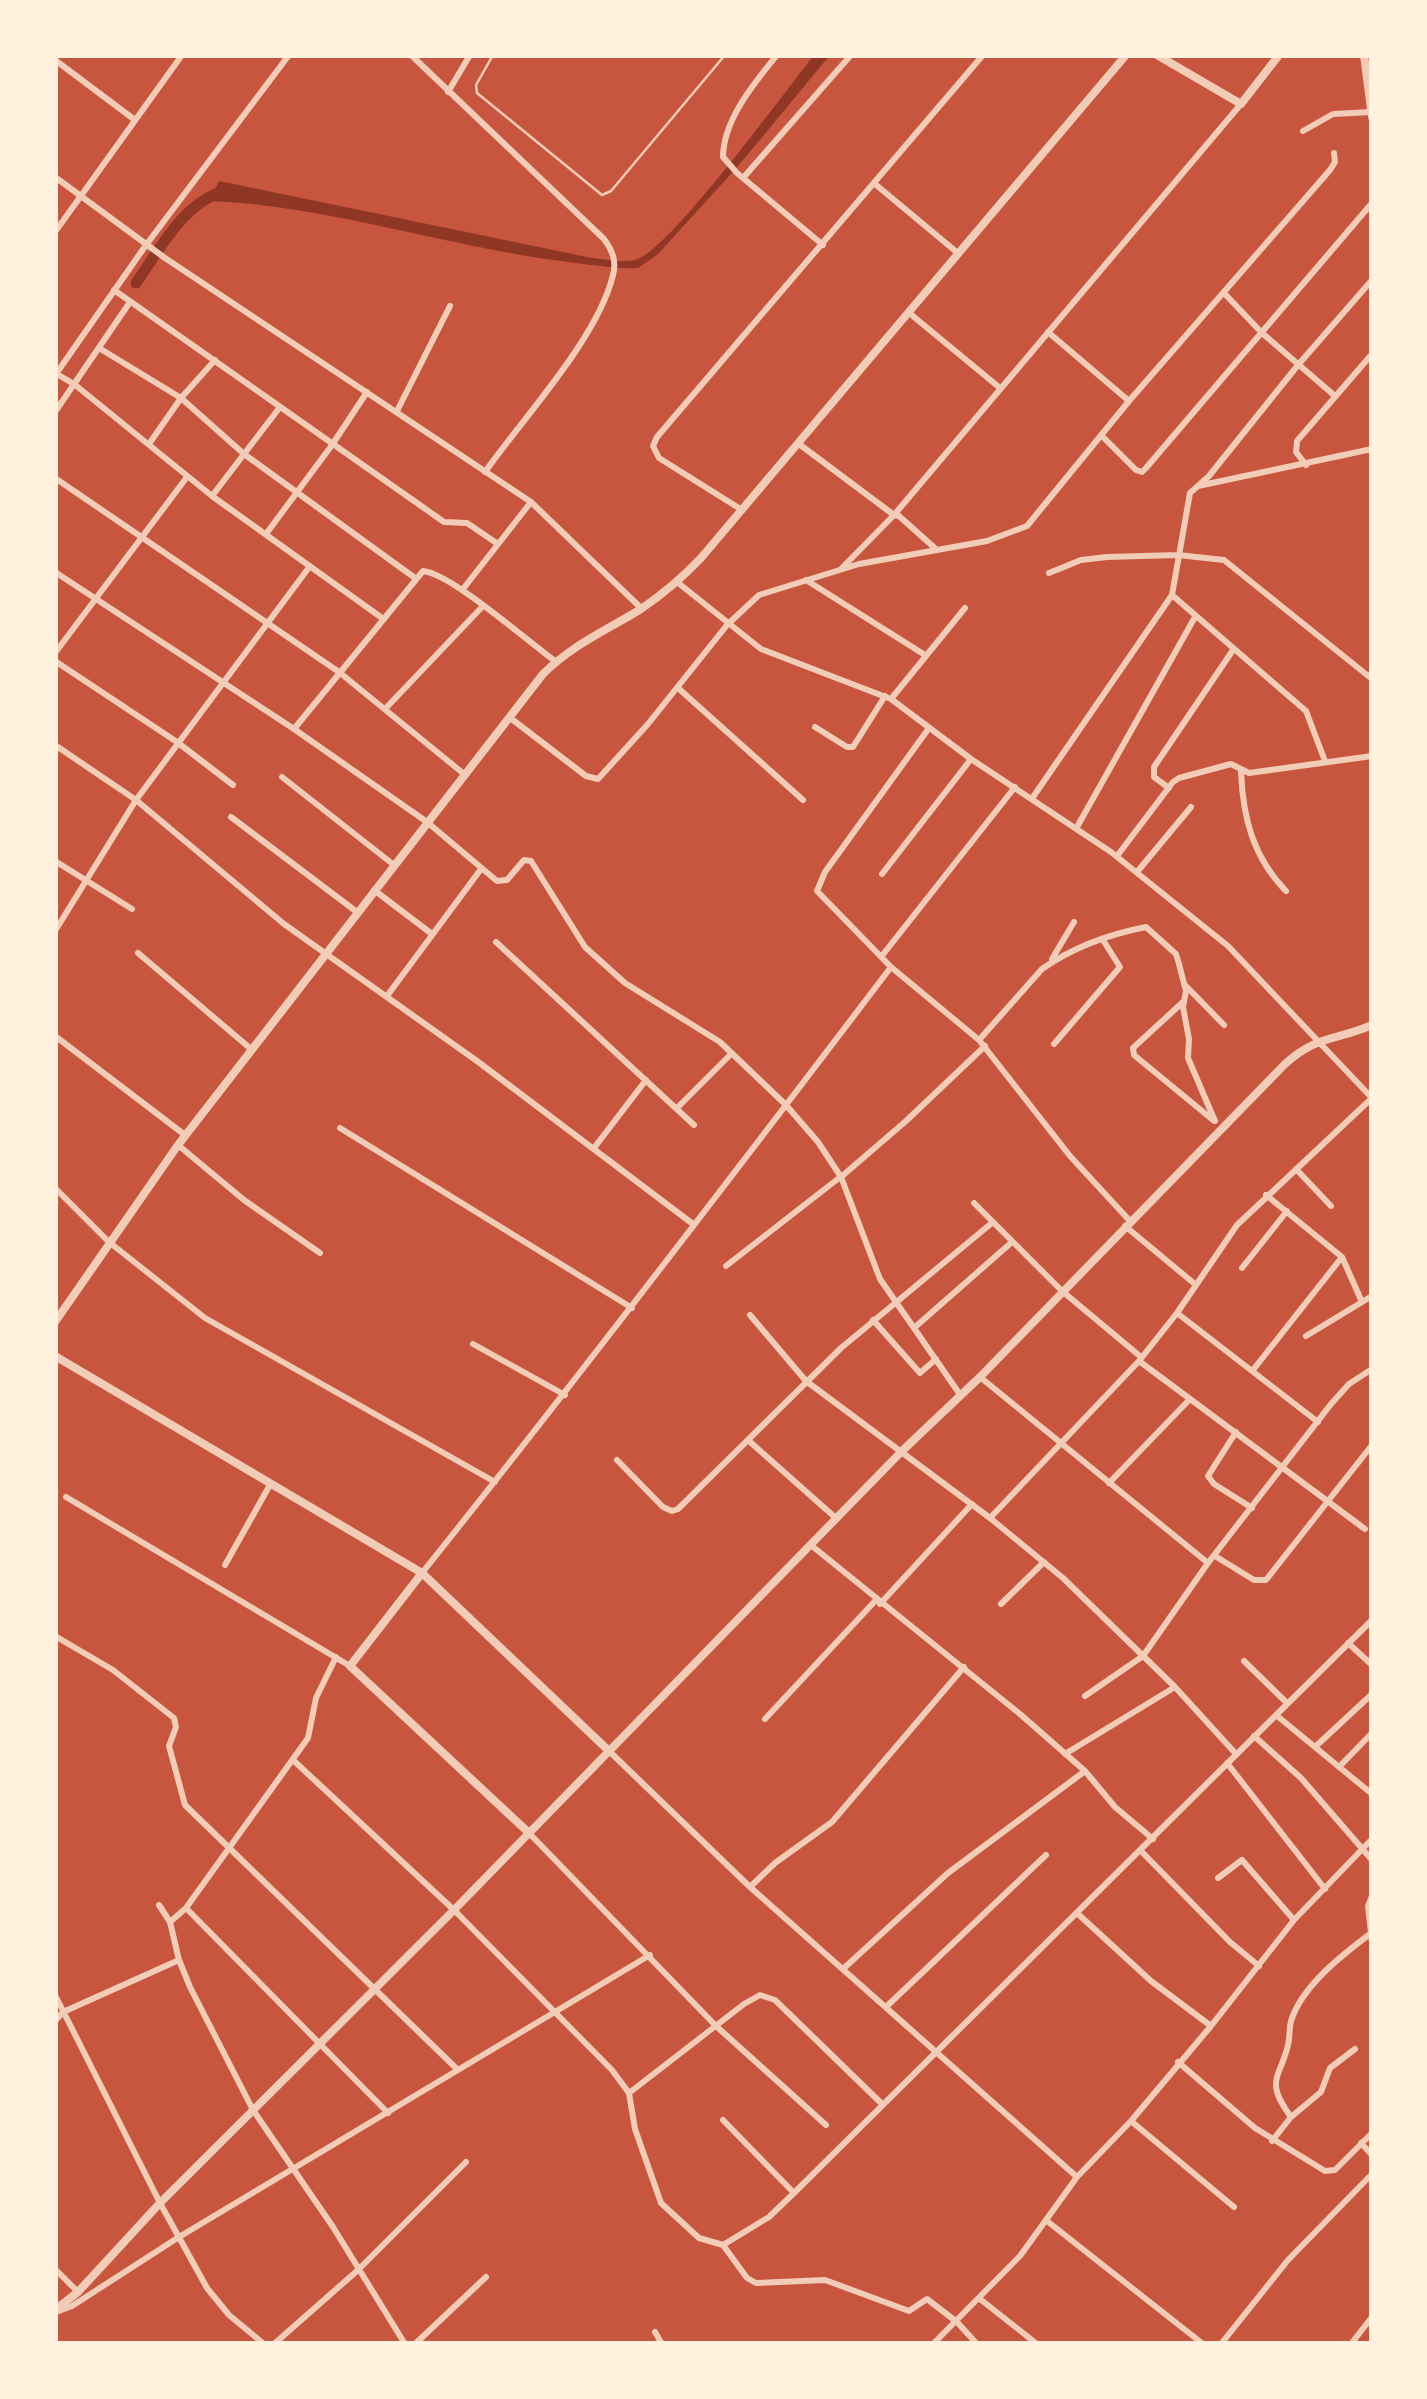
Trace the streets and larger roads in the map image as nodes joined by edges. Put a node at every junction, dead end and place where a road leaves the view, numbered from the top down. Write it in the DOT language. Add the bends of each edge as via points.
graph roads {
  1 [pos="182,55"];
  2 [pos="289,55"];
  3 [pos="411,55"];
  4 [pos="470,55"];
  5 [pos="778,55"];
  6 [pos="851,55"];
  7 [pos="982,55"];
  8 [pos="1126,55"];
  9 [pos="1156,55"];
  10 [pos="1280,55"];
  11 [pos="1364,55"];
  12 [pos="55,60"];
  13 [pos="448,93"];
  14 [pos="1242,104"];
  15 [pos="1371,114"];
  16 [pos="135,120"];
  17 [pos="1303,132"];
  18 [pos="1334,153"];
  19 [pos="740,176"];
  20 [pos="55,177"];
  21 [pos="875,184"];
  22 [pos="80,195"];
  23 [pos="1372,203"];
  24 [pos="55,232"];
  25 [pos="823,245"];
  26 [pos="150,247"];
  27 [pos="958,254"];
  28 [pos="1372,280"];
  29 [pos="116,291"];
  30 [pos="1224,293"];
  31 [pos="129,300"];
  32 [pos="450,306"];
  33 [pos="908,312"];
  34 [pos="1048,332"];
  35 [pos="1262,333"];
  36 [pos="99,348"];
  37 [pos="1372,354"];
  38 [pos="215,360"];
  39 [pos="1298,365"];
  40 [pos="57,374"];
  41 [pos="72,382"];
  42 [pos="1000,388"];
  43 [pos="366,392"];
  44 [pos="1334,396"];
  45 [pos="181,398"];
  46 [pos="1129,400"];
  47 [pos="280,407"];
  48 [pos="396,411"];
  49 [pos="55,412"];
  50 [pos="1100,435"];
  51 [pos="149,444"];
  52 [pos="799,444"];
  53 [pos="332,445"];
  54 [pos="1372,450"];
  55 [pos="244,454"];
  56 [pos="1306,465"];
  57 [pos="485,472"];
  58 [pos="187,476"];
  59 [pos="55,478"];
  60 [pos="1197,486"];
  61 [pos="297,492"];
  62 [pos="212,496"];
  63 [pos="531,502"];
  64 [pos="743,510"];
  65 [pos="894,515"];
  66 [pos="266,534"];
  67 [pos="142,537"];
  68 [pos="498,544"];
  69 [pos="938,550"];
  70 [pos="1178,555"];
  71 [pos="310,566"];
  72 [pos="839,571"];
  73 [pos="55,572"];
  74 [pos="1049,573"];
  75 [pos="415,578"];
  76 [pos="805,579"];
  77 [pos="677,582"];
  78 [pos="462,589"];
  79 [pos="1172,596"];
  80 [pos="96,598"];
  81 [pos="482,607"];
  82 [pos="642,608"];
  83 [pos="965,608"];
  84 [pos="1196,617"];
  85 [pos="382,618"];
  86 [pos="268,622"];
  87 [pos="726,625"];
  88 [pos="1233,650"];
  89 [pos="55,653"];
  90 [pos="925,655"];
  91 [pos="55,661"];
  92 [pos="556,661"];
  93 [pos="339,672"];
  94 [pos="1372,679"];
  95 [pos="224,682"];
  96 [pos="678,688"];
  97 [pos="888,697"];
  98 [pos="386,708"];
  99 [pos="509,717"];
  100 [pos="815,727"];
  101 [pos="294,728"];
  102 [pos="929,728"];
  103 [pos="176,742"];
  104 [pos="55,745"];
  105 [pos="1372,756"];
  106 [pos="972,758"];
  107 [pos="1325,761"];
  108 [pos="1241,770"];
  109 [pos="464,774"];
  110 [pos="282,777"];
  111 [pos="233,785"];
  112 [pos="1015,787"];
  113 [pos="1169,788"];
  114 [pos="1033,798"];
  115 [pos="136,800"];
  116 [pos="803,800"];
  117 [pos="1192,807"];
  118 [pos="230,817"];
  119 [pos="427,822"];
  120 [pos="1077,828"];
  121 [pos="1117,856"];
  122 [pos="55,862"];
  123 [pos="394,865"];
  124 [pos="480,868"];
  125 [pos="1136,872"];
  126 [pos="882,874"];
  127 [pos="86,881"];
  128 [pos="374,890"];
  129 [pos="1286,891"];
  130 [pos="132,910"];
  131 [pos="357,912"];
  132 [pos="1074,922"];
  133 [pos="55,930"];
  134 [pos="432,934"];
  135 [pos="1103,940"];
  136 [pos="496,942"];
  137 [pos="138,953"];
  138 [pos="325,954"];
  139 [pos="881,957"];
  140 [pos="1049,964"];
  141 [pos="891,966"];
  142 [pos="1185,986"];
  143 [pos="387,996"];
  144 [pos="1183,1002"];
  145 [pos="1224,1025"];
  146 [pos="1372,1026"];
  147 [pos="55,1036"];
  148 [pos="1315,1041"];
  149 [pos="982,1043"];
  150 [pos="1054,1044"];
  151 [pos="252,1048"];
  152 [pos="732,1052"];
  153 [pos="646,1080"];
  154 [pos="1372,1098"];
  155 [pos="786,1106"];
  156 [pos="676,1108"];
  157 [pos="1218,1124"];
  158 [pos="694,1125"];
  159 [pos="340,1128"];
  160 [pos="185,1135"];
  161 [pos="178,1145"];
  162 [pos="594,1148"];
  163 [pos="1296,1169"];
  164 [pos="840,1178"];
  165 [pos="55,1188"];
  166 [pos="1266,1195"];
  167 [pos="974,1203"];
  168 [pos="1331,1206"];
  169 [pos="1287,1211"];
  170 [pos="992,1222"];
  171 [pos="693,1224"];
  172 [pos="1128,1224"];
  173 [pos="109,1242"];
  174 [pos="1012,1242"];
  175 [pos="320,1253"];
  176 [pos="1342,1256"];
  177 [pos="726,1266"];
  178 [pos="1242,1268"];
  179 [pos="1196,1284"];
  180 [pos="1062,1291"];
  181 [pos="1372,1296"];
  182 [pos="1362,1302"];
  183 [pos="896,1304"];
  184 [pos="632,1308"];
  185 [pos="1177,1312"];
  186 [pos="750,1315"];
  187 [pos="873,1320"];
  188 [pos="55,1322"];
  189 [pos="914,1328"];
  190 [pos="1306,1336"];
  191 [pos="472,1344"];
  192 [pos="55,1356"];
  193 [pos="936,1359"];
  194 [pos="1140,1359"];
  195 [pos="1372,1369"];
  196 [pos="1253,1370"];
  197 [pos="980,1378"];
  198 [pos="806,1381"];
  199 [pos="564,1395"];
  200 [pos="961,1396"];
  201 [pos="1190,1399"];
  202 [pos="1318,1422"];
  203 [pos="1236,1432"];
  204 [pos="748,1441"];
  205 [pos="1061,1442"];
  206 [pos="1372,1445"];
  207 [pos="902,1451"];
  208 [pos="617,1460"];
  209 [pos="1284,1467"];
  210 [pos="494,1482"];
  211 [pos="1110,1483"];
  212 [pos="271,1484"];
  213 [pos="66,1497"];
  214 [pos="1329,1502"];
  215 [pos="972,1504"];
  216 [pos="1252,1508"];
  217 [pos="990,1518"];
  218 [pos="838,1519"];
  219 [pos="1366,1528"];
  220 [pos="812,1546"];
  221 [pos="1215,1556"];
  222 [pos="1044,1562"];
  223 [pos="1208,1563"];
  224 [pos="225,1566"];
  225 [pos="422,1573"];
  226 [pos="878,1602"];
  227 [pos="1001,1604"];
  228 [pos="1370,1624"];
  229 [pos="55,1636"];
  230 [pos="1348,1642"];
  231 [pos="336,1656"];
  232 [pos="1143,1656"];
  233 [pos="1244,1662"];
  234 [pos="1372,1665"];
  235 [pos="350,1666"];
  236 [pos="964,1666"];
  237 [pos="1175,1687"];
  238 [pos="1372,1694"];
  239 [pos="1085,1696"];
  240 [pos="1288,1703"];
  241 [pos="1276,1715"];
  242 [pos="765,1718"];
  243 [pos="1372,1734"];
  244 [pos="1254,1736"];
  245 [pos="1315,1747"];
  246 [pos="609,1752"];
  247 [pos="1065,1754"];
  248 [pos="1236,1754"];
  249 [pos="293,1760"];
  250 [pos="1227,1762"];
  251 [pos="1339,1767"];
  252 [pos="1086,1771"];
  253 [pos="1372,1781"];
  254 [pos="1369,1792"];
  255 [pos="528,1832"];
  256 [pos="1153,1839"];
  257 [pos="1372,1839"];
  258 [pos="228,1846"];
  259 [pos="1363,1848"];
  260 [pos="1141,1851"];
  261 [pos="1046,1855"];
  262 [pos="1372,1860"];
  263 [pos="1218,1878"];
  264 [pos="750,1887"];
  265 [pos="1325,1889"];
  266 [pos="1372,1896"];
  267 [pos="158,1905"];
  268 [pos="186,1908"];
  269 [pos="454,1910"];
  270 [pos="1078,1914"];
  271 [pos="1294,1920"];
  272 [pos="170,1922"];
  273 [pos="1371,1938"];
  274 [pos="650,1955"];
  275 [pos="178,1960"];
  276 [pos="1259,1966"];
  277 [pos="843,1969"];
  278 [pos="373,1988"];
  279 [pos="55,1995"];
  280 [pos="886,2007"];
  281 [pos="63,2012"];
  282 [pos="556,2012"];
  283 [pos="55,2021"];
  284 [pos="716,2026"];
  285 [pos="1211,2026"];
  286 [pos="318,2044"];
  287 [pos="1355,2049"];
  288 [pos="935,2052"];
  289 [pos="1178,2062"];
  290 [pos="458,2070"];
  291 [pos="628,2093"];
  292 [pos="881,2104"];
  293 [pos="252,2110"];
  294 [pos="388,2113"];
  295 [pos="1291,2118"];
  296 [pos="723,2120"];
  297 [pos="1131,2120"];
  298 [pos="826,2125"];
  299 [pos="1372,2132"];
  300 [pos="1272,2141"];
  301 [pos="1361,2143"];
  302 [pos="1372,2155"];
  303 [pos="466,2162"];
  304 [pos="294,2170"];
  305 [pos="1372,2174"];
  306 [pos="1077,2177"];
  307 [pos="794,2193"];
  308 [pos="160,2203"];
  309 [pos="1234,2207"];
  310 [pos="1047,2221"];
  311 [pos="179,2237"];
  312 [pos="722,2245"];
  313 [pos="55,2269"];
  314 [pos="358,2270"];
  315 [pos="486,2277"];
  316 [pos="78,2292"];
  317 [pos="980,2299"];
  318 [pos="55,2311"];
  319 [pos="1372,2317"];
  320 [pos="957,2322"];
  321 [pos="655,2332"];
  322 [pos="264,2344"];
  323 [pos="274,2344"];
  324 [pos="405,2344"];
  325 [pos="414,2344"];
  326 [pos="662,2344"];
  327 [pos="933,2344"];
  328 [pos="977,2344"];
  329 [pos="1037,2344"];
  330 [pos="1203,2344"];
  331 [pos="1221,2344"];
  332 [pos="1351,2344"];
  1 -- 16 [label="street"];
  2 -- 26 [label="street"];
  3 -- 13 [label="street"];
  4 -- 13 [label="street"];
  5 -- 19 [label="street" via="725,140 723,157"];
  6 -- 19 [label="street"];
  7 -- 21 [label="street"];
  8 -- 27 [label="street"];
  9 -- 14 [label="street"];
  10 -- 14 [label="street"];
  11 -- 15 [label="street"];
  12 -- 16 [label="street"];
  13 -- 57 [label="street" via="604,238 613,256 613,278 573,354"];
  14 -- 34 [label="street"];
  15 -- 17 [label="street" via="1332,114"];
  16 -- 22 [label="street"];
  18 -- 30 [label="street" via="1330,170"];
  19 -- 25 [label="street"];
  20 -- 22 [label="street"];
  21 -- 25 [label="street"];
  21 -- 27 [label="street"];
  22 -- 24 [label="street"];
  22 -- 26 [label="street"];
  23 -- 35 [label="street"];
  25 -- 64 [label="street" via="653,446 659,458"];
  26 -- 29 [label="street"];
  26 -- 43 [label="street"];
  27 -- 33 [label="street"];
  28 -- 39 [label="street"];
  29 -- 31 [label="street"];
  29 -- 40 [label="street"];
  30 -- 35 [label="street"];
  30 -- 46 [label="street"];
  31 -- 36 [label="street"];
  31 -- 38 [label="street"];
  32 -- 48 [label="street"];
  33 -- 42 [label="street"];
  33 -- 52 [label="street"];
  34 -- 42 [label="street"];
  34 -- 46 [label="street"];
  35 -- 39 [label="street"];
  35 -- 50 [label="street" via="1142,472"];
  36 -- 41 [label="street"];
  36 -- 45 [label="street"];
  37 -- 44 [label="street"];
  38 -- 45 [label="street"];
  38 -- 47 [label="street"];
  39 -- 44 [label="street"];
  39 -- 60 [label="street"];
  40 -- 41 [label="street"];
  41 -- 49 [label="street"];
  41 -- 51 [label="street"];
  42 -- 65 [label="street"];
  43 -- 48 [label="street"];
  43 -- 53 [label="street"];
  44 -- 56 [label="street" via="1297,441"];
  45 -- 51 [label="street"];
  45 -- 55 [label="street"];
  46 -- 50 [label="street"];
  47 -- 53 [label="street"];
  47 -- 55 [label="street"];
  48 -- 57 [label="street"];
  50 -- 69 [label="street" via="1027,526"];
  51 -- 58 [label="street"];
  52 -- 64 [label="street"];
  52 -- 65 [label="street"];
  53 -- 61 [label="street"];
  53 -- 68 [label="street" via="444,522 466,523"];
  54 -- 56 [label="street"];
  55 -- 61 [label="street"];
  55 -- 62 [label="street"];
  56 -- 60 [label="street"];
  57 -- 63 [label="street"];
  58 -- 62 [label="street"];
  58 -- 67 [label="street"];
  59 -- 67 [label="street"];
  60 -- 70 [label="street"];
  61 -- 66 [label="street"];
  61 -- 75 [label="street"];
  62 -- 66 [label="street"];
  63 -- 68 [label="street"];
  63 -- 82 [label="street"];
  64 -- 77 [label="street"];
  65 -- 69 [label="street"];
  65 -- 72 [label="street"];
  66 -- 71 [label="street"];
  67 -- 80 [label="street"];
  67 -- 86 [label="street"];
  68 -- 78 [label="street"];
  69 -- 72 [label="street"];
  70 -- 74 [label="street" via="1080,560"];
  70 -- 79 [label="street"];
  70 -- 94 [label="street" via="1232,565"];
  71 -- 85 [label="street"];
  71 -- 86 [label="street"];
  72 -- 76 [label="street"];
  73 -- 80 [label="street"];
  75 -- 78 [label="street" via="430,572"];
  75 -- 85 [label="street"];
  76 -- 87 [label="street" via="759,595"];
  76 -- 90 [label="street"];
  77 -- 82 [label="street"];
  77 -- 87 [label="street"];
  78 -- 81 [label="street"];
  79 -- 84 [label="street"];
  79 -- 114 [label="street"];
  80 -- 89 [label="street"];
  80 -- 95 [label="street"];
  81 -- 92 [label="street"];
  81 -- 98 [label="street"];
  82 -- 92 [label="street"];
  83 -- 90 [label="street"];
  84 -- 88 [label="street"];
  84 -- 120 [label="street"];
  85 -- 93 [label="street"];
  86 -- 93 [label="street"];
  86 -- 95 [label="street"];
  87 -- 96 [label="street"];
  87 -- 97 [label="street" via="761,649"];
  88 -- 107 [label="street" via="1306,711"];
  88 -- 113 [label="street" via="1154,766 1154,777"];
  90 -- 97 [label="street"];
  91 -- 103 [label="street"];
  92 -- 99 [label="street"];
  93 -- 98 [label="street"];
  93 -- 101 [label="street"];
  95 -- 101 [label="street"];
  95 -- 103 [label="street"];
  96 -- 99 [label="street" via="598,779"];
  96 -- 116 [label="street"];
  97 -- 100 [label="street" via="853,747"];
  97 -- 102 [label="street"];
  98 -- 109 [label="street"];
  99 -- 109 [label="street"];
  101 -- 119 [label="street"];
  102 -- 106 [label="street"];
  102 -- 139 [label="street" via="818,882 820,895"];
  103 -- 111 [label="street"];
  103 -- 115 [label="street"];
  104 -- 115 [label="street"];
  105 -- 107 [label="street"];
  106 -- 112 [label="street"];
  106 -- 126 [label="street"];
  107 -- 108 [label="street"];
  108 -- 113 [label="street" via="1230,764 1179,778"];
  108 -- 129 [label="street" via="1256,850"];
  109 -- 119 [label="street"];
  110 -- 123 [label="street"];
  112 -- 114 [label="street"];
  112 -- 139 [label="street"];
  113 -- 121 [label="street"];
  114 -- 120 [label="street"];
  115 -- 127 [label="street"];
  115 -- 138 [label="street"];
  117 -- 125 [label="street"];
  118 -- 131 [label="street"];
  119 -- 123 [label="street"];
  119 -- 124 [label="street"];
  120 -- 121 [label="street"];
  121 -- 125 [label="street"];
  122 -- 127 [label="street"];
  123 -- 128 [label="street"];
  124 -- 134 [label="street"];
  124 -- 152 [label="street" via="506,880 531,861 600,961"];
  125 -- 148 [label="street" via="1248,966"];
  127 -- 130 [label="street"];
  127 -- 133 [label="street"];
  128 -- 131 [label="street"];
  128 -- 134 [label="street"];
  131 -- 138 [label="street"];
  132 -- 140 [label="street"];
  134 -- 143 [label="street"];
  135 -- 140 [label="street"];
  135 -- 142 [label="street" via="1146,927 1176,954"];
  135 -- 150 [label="street" via="1120,967"];
  136 -- 153 [label="street"];
  137 -- 151 [label="street"];
  138 -- 143 [label="street"];
  138 -- 151 [label="street"];
  139 -- 141 [label="street"];
  140 -- 149 [label="street"];
  141 -- 149 [label="street"];
  141 -- 155 [label="street"];
  142 -- 144 [label="street"];
  142 -- 145 [label="street"];
  143 -- 162 [label="street"];
  144 -- 157 [label="street" via="1188,1058"];
  144 -- 157 [label="street" via="1133,1051"];
  146 -- 148 [label="street"];
  147 -- 160 [label="street"];
  148 -- 154 [label="street"];
  148 -- 157 [label="street"];
  149 -- 164 [label="street"];
  149 -- 172 [label="street"];
  151 -- 160 [label="street"];
  152 -- 155 [label="street"];
  152 -- 156 [label="street"];
  153 -- 156 [label="street"];
  153 -- 162 [label="street"];
  154 -- 163 [label="street"];
  155 -- 164 [label="street"];
  155 -- 171 [label="street"];
  156 -- 158 [label="street"];
  157 -- 172 [label="street"];
  159 -- 184 [label="street"];
  160 -- 161 [label="street"];
  161 -- 173 [label="street"];
  161 -- 175 [label="street"];
  162 -- 171 [label="street"];
  163 -- 166 [label="street"];
  163 -- 168 [label="street"];
  164 -- 177 [label="street"];
  164 -- 183 [label="street"];
  165 -- 173 [label="street"];
  166 -- 169 [label="street"];
  166 -- 179 [label="street"];
  167 -- 170 [label="street"];
  169 -- 176 [label="street"];
  169 -- 178 [label="street"];
  170 -- 174 [label="street"];
  170 -- 183 [label="street"];
  171 -- 184 [label="street"];
  172 -- 179 [label="street"];
  172 -- 180 [label="street"];
  173 -- 188 [label="street"];
  173 -- 210 [label="street" via="206,1318"];
  174 -- 180 [label="street"];
  174 -- 189 [label="street"];
  176 -- 182 [label="street"];
  176 -- 196 [label="street"];
  179 -- 185 [label="street"];
  180 -- 194 [label="street"];
  180 -- 197 [label="street"];
  181 -- 182 [label="street"];
  182 -- 190 [label="street"];
  183 -- 187 [label="street"];
  183 -- 189 [label="street"];
  184 -- 199 [label="street"];
  185 -- 194 [label="street"];
  185 -- 196 [label="street"];
  186 -- 198 [label="street"];
  187 -- 193 [label="street" via="920,1373"];
  187 -- 198 [label="street"];
  189 -- 193 [label="street"];
  191 -- 199 [label="street"];
  192 -- 212 [label="street"];
  193 -- 200 [label="street"];
  194 -- 201 [label="street"];
  194 -- 205 [label="street"];
  195 -- 202 [label="street" via="1349,1384"];
  196 -- 202 [label="street"];
  197 -- 200 [label="street"];
  197 -- 205 [label="street"];
  198 -- 204 [label="street"];
  198 -- 207 [label="street"];
  199 -- 210 [label="street"];
  200 -- 207 [label="street"];
  201 -- 203 [label="street"];
  201 -- 211 [label="street"];
  202 -- 209 [label="street"];
  203 -- 209 [label="street"];
  203 -- 216 [label="street" via="1208,1476"];
  204 -- 208 [label="street" via="672,1512"];
  204 -- 218 [label="street"];
  205 -- 211 [label="street"];
  205 -- 217 [label="street"];
  206 -- 214 [label="street"];
  207 -- 215 [label="street"];
  207 -- 218 [label="street"];
  209 -- 214 [label="street"];
  209 -- 216 [label="street"];
  210 -- 225 [label="street"];
  211 -- 223 [label="street"];
  212 -- 224 [label="street"];
  212 -- 225 [label="street"];
  213 -- 231 [label="street"];
  214 -- 219 [label="street"];
  214 -- 221 [label="street" via="1262,1582"];
  215 -- 217 [label="street"];
  215 -- 226 [label="street"];
  216 -- 221 [label="street"];
  217 -- 222 [label="street"];
  218 -- 220 [label="street"];
  220 -- 226 [label="street"];
  220 -- 246 [label="street"];
  221 -- 223 [label="street"];
  222 -- 227 [label="street"];
  222 -- 232 [label="street"];
  223 -- 232 [label="street"];
  225 -- 235 [label="street"];
  225 -- 246 [label="street"];
  226 -- 236 [label="street"];
  226 -- 242 [label="street"];
  228 -- 230 [label="street"];
  229 -- 258 [label="street" via="174,1718 170,1746 185,1805"];
  230 -- 234 [label="street"];
  230 -- 240 [label="street"];
  231 -- 235 [label="street"];
  231 -- 249 [label="street" via="316,1698 308,1738"];
  232 -- 237 [label="street"];
  232 -- 239 [label="street"];
  233 -- 240 [label="street"];
  235 -- 255 [label="street"];
  236 -- 247 [label="street"];
  236 -- 264 [label="street" via="832,1822"];
  237 -- 247 [label="street"];
  237 -- 248 [label="street"];
  238 -- 245 [label="street"];
  240 -- 241 [label="street"];
  241 -- 244 [label="street"];
  241 -- 245 [label="street"];
  243 -- 251 [label="street"];
  244 -- 248 [label="street"];
  244 -- 259 [label="street"];
  245 -- 251 [label="street"];
  246 -- 255 [label="street"];
  246 -- 264 [label="street"];
  247 -- 252 [label="street"];
  248 -- 250 [label="street"];
  249 -- 258 [label="street"];
  249 -- 269 [label="street"];
  250 -- 256 [label="street"];
  250 -- 265 [label="street"];
  251 -- 254 [label="street"];
  252 -- 256 [label="street"];
  252 -- 277 [label="street" via="948,1872"];
  253 -- 254 [label="street"];
  255 -- 269 [label="street"];
  255 -- 274 [label="street"];
  256 -- 260 [label="street"];
  257 -- 259 [label="street"];
  258 -- 268 [label="street"];
  258 -- 278 [label="street"];
  259 -- 262 [label="street"];
  259 -- 265 [label="street"];
  260 -- 270 [label="street"];
  260 -- 276 [label="street"];
  261 -- 280 [label="street"];
  263 -- 271 [label="street" via="1242,1860"];
  264 -- 277 [label="street"];
  265 -- 271 [label="street"];
  266 -- 273 [label="street"];
  267 -- 272 [label="street"];
  268 -- 272 [label="street"];
  268 -- 286 [label="street"];
  269 -- 278 [label="street"];
  269 -- 282 [label="street"];
  270 -- 285 [label="street"];
  270 -- 288 [label="street"];
  271 -- 276 [label="street"];
  272 -- 275 [label="street"];
  273 -- 295 [label="street" via="1328,1971 1295,2013 1275,2076"];
  274 -- 282 [label="street"];
  274 -- 284 [label="street"];
  275 -- 281 [label="street"];
  275 -- 293 [label="street"];
  276 -- 285 [label="street"];
  277 -- 280 [label="street"];
  278 -- 286 [label="street"];
  278 -- 290 [label="street"];
  279 -- 281 [label="street"];
  280 -- 288 [label="street"];
  281 -- 283 [label="street"];
  281 -- 308 [label="street"];
  282 -- 290 [label="street"];
  282 -- 291 [label="street"];
  284 -- 291 [label="street"];
  284 -- 292 [label="street" via="754,1998 775,2000"];
  284 -- 298 [label="street"];
  285 -- 289 [label="street"];
  286 -- 293 [label="street"];
  286 -- 294 [label="street"];
  287 -- 295 [label="street" via="1330,2068 1322,2092"];
  288 -- 292 [label="street"];
  288 -- 306 [label="street"];
  289 -- 297 [label="street"];
  289 -- 300 [label="street"];
  290 -- 294 [label="street"];
  291 -- 312 [label="street" via="661,2203 700,2238"];
  292 -- 307 [label="street"];
  293 -- 304 [label="street"];
  293 -- 308 [label="street"];
  294 -- 304 [label="street"];
  295 -- 300 [label="street"];
  296 -- 307 [label="street"];
  297 -- 306 [label="street"];
  297 -- 309 [label="street"];
  299 -- 301 [label="street"];
  300 -- 301 [label="street" via="1317,2168 1335,2170"];
  301 -- 302 [label="street"];
  303 -- 314 [label="street"];
  304 -- 311 [label="street"];
  304 -- 314 [label="street"];
  305 -- 331 [label="street" via="1288,2260"];
  306 -- 310 [label="street"];
  307 -- 312 [label="street"];
  308 -- 311 [label="street"];
  308 -- 316 [label="street"];
  310 -- 317 [label="street"];
  310 -- 330 [label="street"];
  311 -- 318 [label="street"];
  311 -- 322 [label="street" via="216,2300"];
  312 -- 320 [label="street" via="756,2283 825,2280 909,2311 925,2298"];
  313 -- 316 [label="street"];
  314 -- 323 [label="street"];
  314 -- 324 [label="street"];
  315 -- 325 [label="street"];
  316 -- 318 [label="street"];
  317 -- 320 [label="street"];
  317 -- 329 [label="street"];
  319 -- 332 [label="street"];
  320 -- 327 [label="street"];
  320 -- 328 [label="street"];
  321 -- 326 [label="street"];
}
